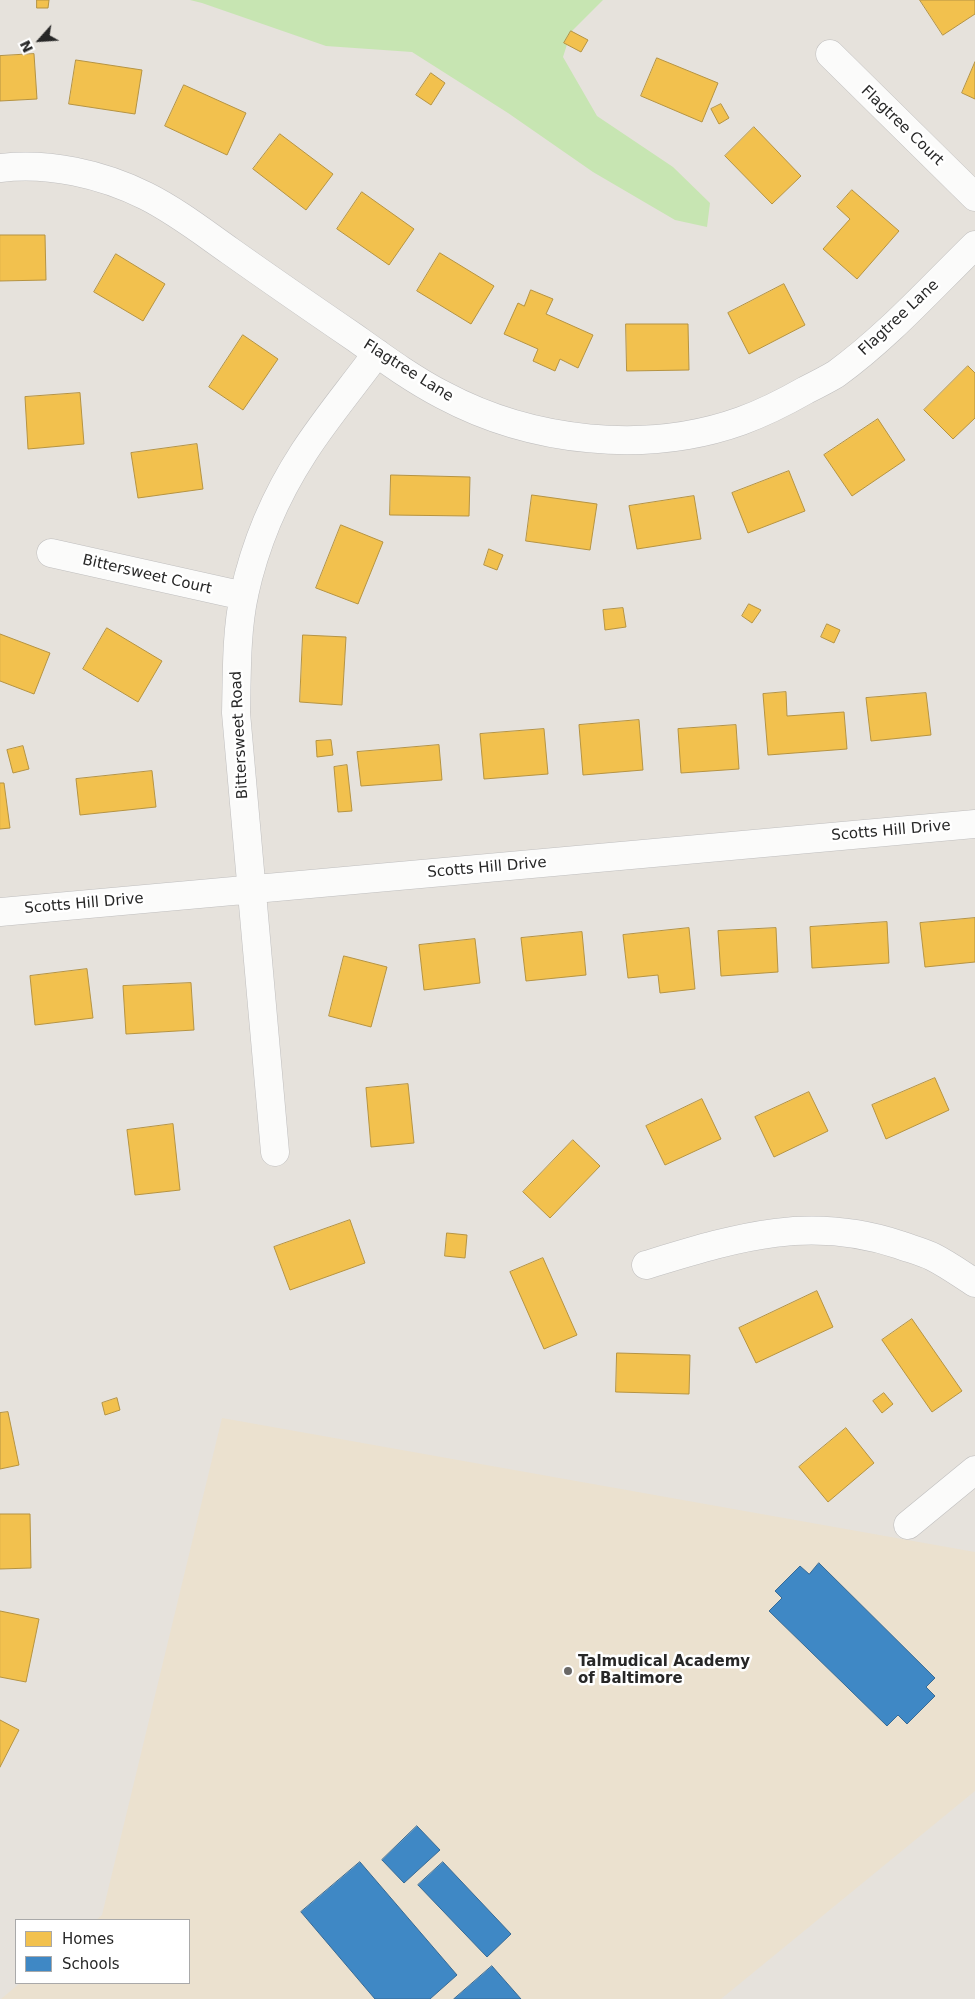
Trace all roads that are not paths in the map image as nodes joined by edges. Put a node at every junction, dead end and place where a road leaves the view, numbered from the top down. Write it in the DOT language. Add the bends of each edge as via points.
graph roads {
  1 [pos="830,54"];
  2 [pos="0,168"];
  3 [pos="975,197"];
  4 [pos="975,245"];
  5 [pos="377,353"];
  6 [pos="51,553"];
  7 [pos="244,596"];
  8 [pos="975,824"];
  9 [pos="251,889"];
  10 [pos="0,912"];
  11 [pos="275,1152"];
  12 [pos="646,1265"];
  13 [pos="975,1283"];
  14 [pos="975,1470"];
  15 [pos="908,1525"];
  1 -- 3 [label="street, Flagtree Court"];
  2 -- 5 [label="street, Flagtree Lane" via="23,165 62,169 146,196 192,224"];
  4 -- 5 [label="street, Flagtree Lane" via="881,338 834,375 784,403 739,422 691,434 645,440 590,438 541,431 493,417 443,395"];
  5 -- 7 [label="street, Bittersweet Road" via="305,452 278,498 256,548"];
  6 -- 7 [label="street, Bittersweet Court"];
  7 -- 9 [label="street, Bittersweet Road" via="237,649 236,713"];
  8 -- 9 [label="street, Scotts Hill Drive"];
  9 -- 10 [label="street, Scotts Hill Drive"];
  9 -- 11 [label="street, Bittersweet Road"];
  12 -- 13 [label="street" via="729,1240 781,1231 828,1230 881,1239 933,1257"];
  14 -- 15 [label="street"];
}
